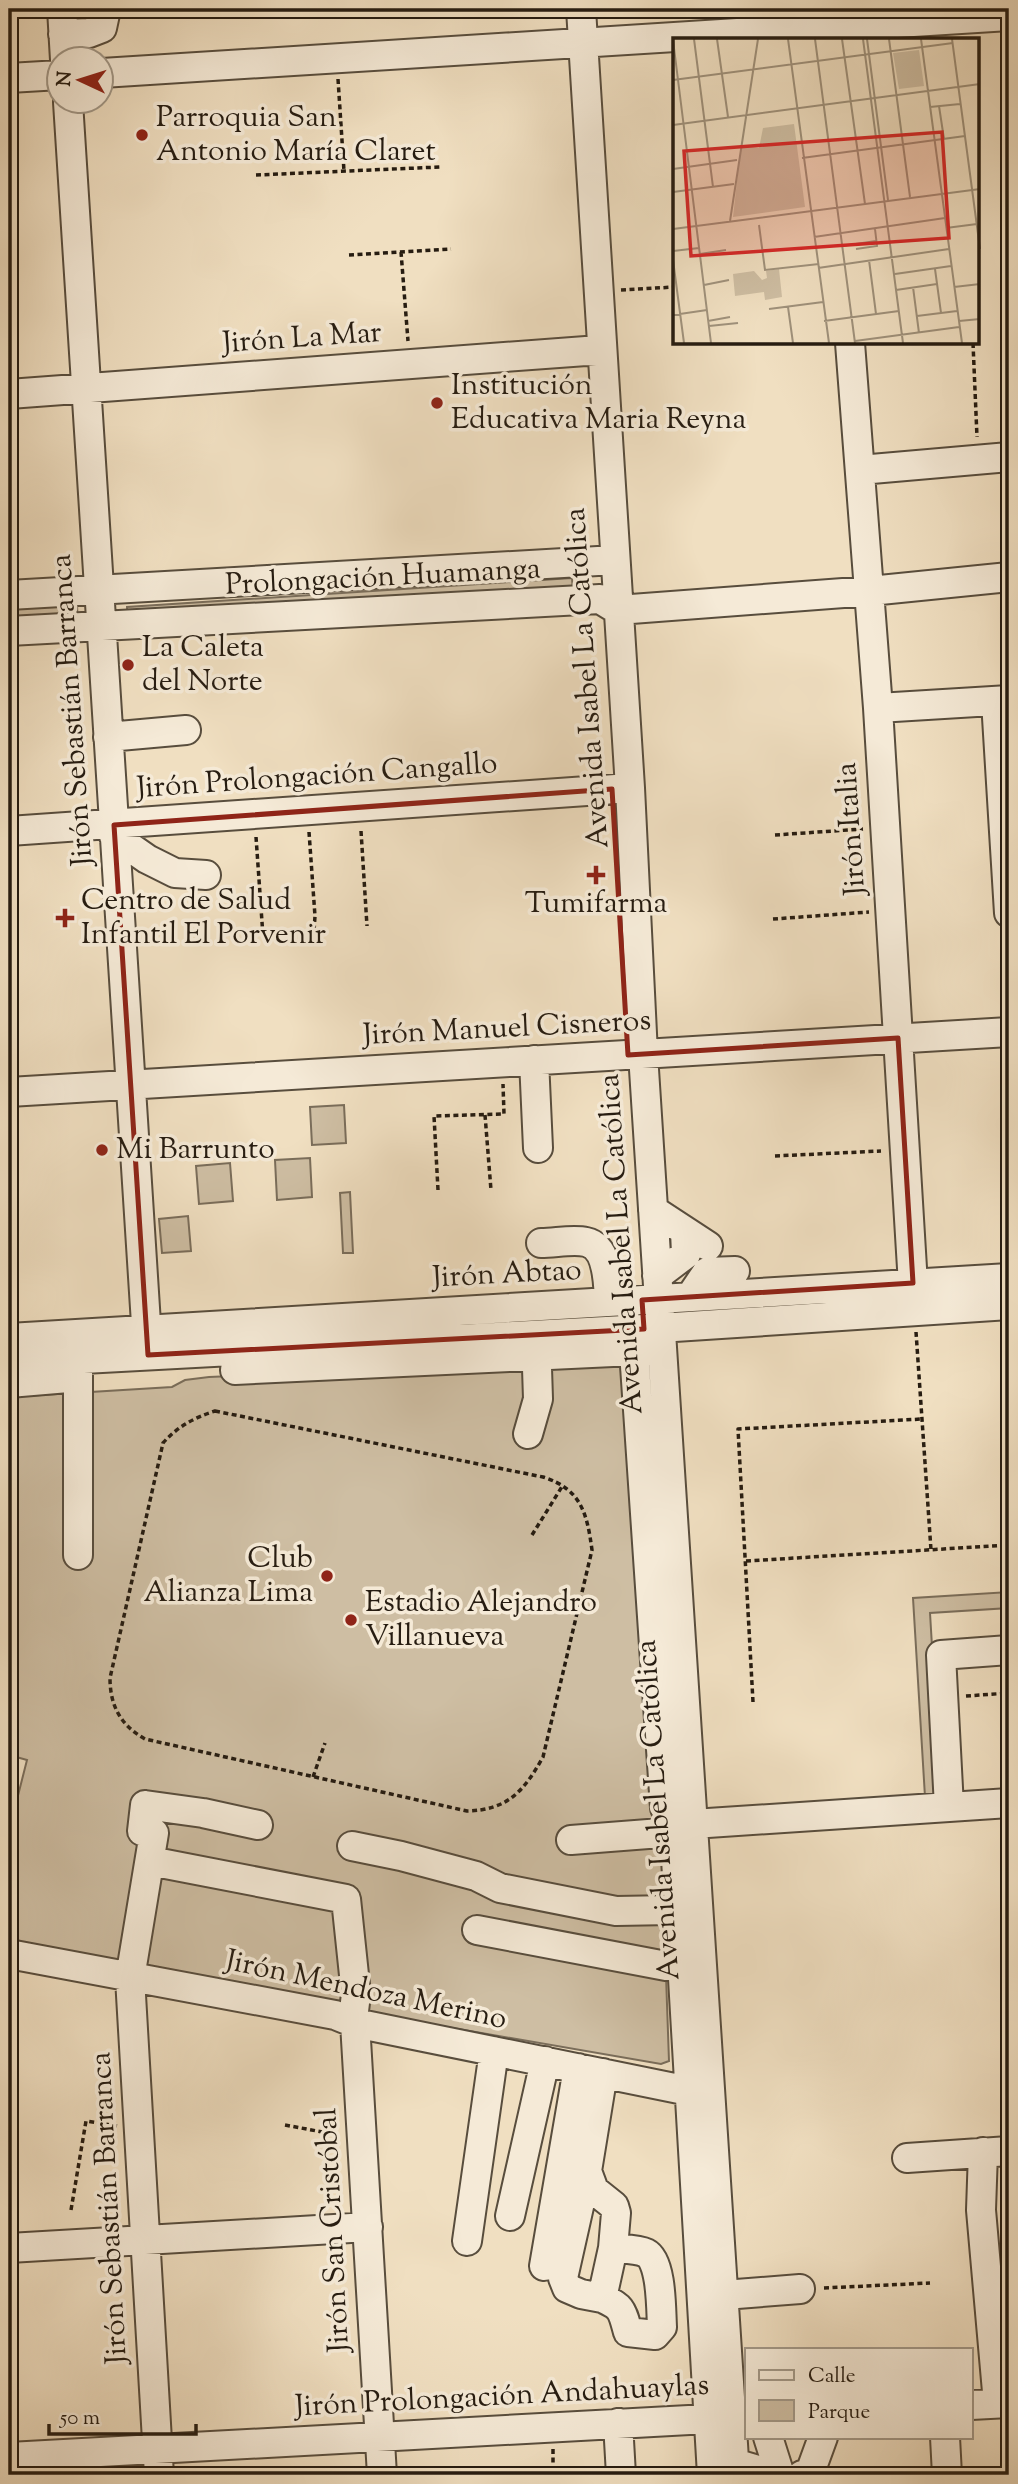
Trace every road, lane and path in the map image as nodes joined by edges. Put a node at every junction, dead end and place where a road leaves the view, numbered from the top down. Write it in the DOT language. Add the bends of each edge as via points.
graph roads {
  1 [pos="565,9"];
  2 [pos="581,9"];
  3 [pos="105,14"];
  4 [pos="919,15"];
  5 [pos="1009,16"];
  6 [pos="63,34"];
  7 [pos="824,34"];
  8 [pos="713,38"];
  9 [pos="673,39"];
  10 [pos="575,43"];
  11 [pos="337,58"];
  12 [pos="116,72"];
  13 [pos="46,76"];
  14 [pos="9,78"];
  15 [pos="69,116"];
  16 [pos="440,167"];
  17 [pos="344,171"];
  18 [pos="256,176"];
  19 [pos="451,248"];
  20 [pos="401,252"];
  21 [pos="349,255"];
  22 [pos="673,287"];
  23 [pos="597,292"];
  24 [pos="850,345"];
  25 [pos="973,345"];
  26 [pos="593,352"];
  27 [pos="410,364"];
  28 [pos="86,390"];
  29 [pos="9,394"];
  30 [pos="1009,457"];
  31 [pos="978,460"];
  32 [pos="860,470"];
  33 [pos="606,560"];
  34 [pos="1009,578"];
  35 [pos="99,590"];
  36 [pos="870,591"];
  37 [pos="9,595"];
  38 [pos="609,604"];
  39 [pos="101,626"];
  40 [pos="9,631"];
  41 [pos="1003,700"];
  42 [pos="878,708"];
  43 [pos="186,730"];
  44 [pos="108,737"];
  45 [pos="621,789"];
  46 [pos="360,808"];
  47 [pos="307,811"];
  48 [pos="254,815"];
  49 [pos="885,827"];
  50 [pos="114,830"];
  51 [pos="9,831"];
  52 [pos="775,835"];
  53 [pos="206,875"];
  54 [pos="1009,902"];
  55 [pos="890,911"];
  56 [pos="1009,914"];
  57 [pos="773,919"];
  58 [pos="368,926"];
  59 [pos="314,931"];
  60 [pos="263,936"];
  61 [pos="1009,1032"];
  62 [pos="898,1038"];
  63 [pos="635,1054"];
  64 [pos="534,1060"];
  65 [pos="502,1062"];
  66 [pos="130,1085"];
  67 [pos="9,1092"];
  68 [pos="485,1114"];
  69 [pos="538,1147"];
  70 [pos="905,1149"];
  71 [pos="775,1156"];
  72 [pos="438,1190"];
  73 [pos="491,1190"];
  74 [pos="653,1210"];
  75 [pos="541,1243"];
  76 [pos="707,1255"];
  77 [pos="1009,1278"];
  78 [pos="913,1283"];
  79 [pos="653,1291"];
  80 [pos="757,1293"];
  81 [pos="690,1297"];
  82 [pos="609,1302"];
  83 [pos="1009,1305"];
  84 [pos="915,1311"];
  85 [pos="9,1338"];
  86 [pos="646,1340"];
  87 [pos="147,1342"];
  88 [pos="537,1345"];
  89 [pos="9,1363"];
  90 [pos="78,1368"];
  91 [pos="9,1383"];
  92 [pos="922,1419"];
  93 [pos="528,1434"];
  94 [pos="563,1485"];
  95 [pos="532,1535"];
  96 [pos="1009,1545"];
  97 [pos="931,1550"];
  98 [pos="78,1555"];
  99 [pos="746,1561"];
  100 [pos="1009,1650"];
  101 [pos="1009,1693"];
  102 [pos="943,1698"];
  103 [pos="753,1702"];
  104 [pos="325,1743"];
  105 [pos="313,1777"];
  106 [pos="1009,1803"];
  107 [pos="949,1807"];
  108 [pos="258,1825"];
  109 [pos="678,1830"];
  110 [pos="571,1840"];
  111 [pos="352,1846"];
  112 [pos="150,1861"];
  113 [pos="672,1910"];
  114 [pos="477,1930"];
  115 [pos="9,1954"];
  116 [pos="679,1966"];
  117 [pos="131,1972"];
  118 [pos="355,2017"];
  119 [pos="669,2048"];
  120 [pos="494,2051"];
  121 [pos="545,2061"];
  122 [pos="591,2070"];
  123 [pos="700,2091"];
  124 [pos="285,2125"];
  125 [pos="139,2130"];
  126 [pos="362,2139"];
  127 [pos="996,2152"];
  128 [pos="907,2158"];
  129 [pos="587,2171"];
  130 [pos="71,2210"];
  131 [pos="510,2216"];
  132 [pos="368,2227"];
  133 [pos="145,2240"];
  134 [pos="467,2241"];
  135 [pos="9,2248"];
  136 [pos="613,2248"];
  137 [pos="544,2266"];
  138 [pos="930,2283"];
  139 [pos="800,2289"];
  140 [pos="724,2295"];
  141 [pos="602,2298"];
  142 [pos="1004,2403"];
  143 [pos="972,2405"];
  144 [pos="729,2418"];
  145 [pos="618,2423"];
  146 [pos="380,2437"];
  147 [pos="768,2438"];
  148 [pos="823,2438"];
  149 [pos="945,2438"];
  150 [pos="9,2456"];
  151 [pos="158,2462"];
  152 [pos="727,2471"];
  153 [pos="382,2475"];
  154 [pos="621,2475"];
  155 [pos="778,2475"];
  156 [pos="803,2475"];
  157 [pos="947,2475"];
  1 -- 10 [label="street, Avenida Isabel La Católica"];
  2 -- 10 [label="street, Avenida Isabel La Católica"];
  3 -- 6 [label="street" via="102,28"];
  4 -- 5 [label="street"];
  4 -- 7 [label="street"];
  7 -- 8 [label="street"];
  9 -- 10 [label="street"];
  10 -- 11 [label="street"];
  10 -- 23 [label="street, Avenida Isabel La Católica"];
  10 -- 26 [label="street, Avenida Isabel La Católica"];
  11 -- 12 [label="street"];
  11 -- 17 [label="path"];
  13 -- 14 [label="street"];
  15 -- 28 [label="street, Jirón Sebastián Barranca"];
  16 -- 17 [label="path"];
  17 -- 18 [label="path"];
  19 -- 20 [label="path"];
  20 -- 21 [label="path"];
  20 -- 27 [label="path"];
  22 -- 23 [label="path"];
  23 -- 26 [label="street, Avenida Isabel La Católica"];
  24 -- 32 [label="street, Jirón Italia"];
  25 -- 31 [label="path"];
  26 -- 27 [label="street, Jirón La Mar"];
  26 -- 33 [label="street, Avenida Isabel La Católica"];
  27 -- 28 [label="street, Jirón La Mar"];
  28 -- 29 [label="street, Jirón La Mar"];
  28 -- 35 [label="street, Jirón Sebastián Barranca"];
  30 -- 31 [label="street"];
  31 -- 32 [label="street"];
  32 -- 36 [label="street, Jirón Italia"];
  33 -- 35 [label="street, Prolongación Huamanga"];
  33 -- 38 [label="street, Avenida Isabel La Católica"];
  34 -- 36 [label="street, Prolongación Huamanga"];
  35 -- 37 [label="street, Prolongación Huamanga"];
  35 -- 39 [label="street, Jirón Sebastián Barranca"];
  36 -- 38 [label="street, Prolongación Huamanga"];
  36 -- 42 [label="street, Jirón Italia"];
  38 -- 39 [label="street, Prolongación Huamanga"];
  38 -- 45 [label="street, Avenida Isabel La Católica"];
  39 -- 40 [label="street, Prolongación Huamanga"];
  39 -- 44 [label="street, Jirón Sebastián Barranca"];
  41 -- 42 [label="street"];
  41 -- 54 [label="street"];
  42 -- 49 [label="street, Jirón Italia"];
  43 -- 44 [label="street"];
  44 -- 50 [label="street, Jirón Sebastián Barranca"];
  45 -- 46 [label="street, Jirón Prolongación Cangallo"];
  45 -- 63 [label="street, Avenida Isabel La Católica"];
  46 -- 47 [label="street, Jirón Prolongación Cangallo"];
  46 -- 58 [label="path"];
  47 -- 48 [label="street, Jirón Prolongación Cangallo"];
  47 -- 59 [label="path"];
  48 -- 50 [label="street, Jirón Prolongación Cangallo"];
  48 -- 60 [label="path"];
  49 -- 52 [label="path"];
  49 -- 55 [label="street, Jirón Italia"];
  50 -- 51 [label="street, Jirón Prolongación Cangallo"];
  50 -- 53 [label="street" via="147,859 175,873"];
  50 -- 66 [label="street, Jirón Sebastián Barranca"];
  54 -- 56 [label="street"];
  55 -- 57 [label="path"];
  55 -- 62 [label="street, Jirón Italia"];
  61 -- 62 [label="street, Jirón Manuel Cisneros"];
  62 -- 63 [label="street, Jirón Manuel Cisneros"];
  62 -- 70 [label="street, Jirón Italia"];
  63 -- 64 [label="street, Jirón Manuel Cisneros"];
  63 -- 74 [label="street, Avenida Isabel La Católica"];
  63 -- 79 [label="street, Avenida Isabel La Católica"];
  64 -- 65 [label="street, Jirón Manuel Cisneros"];
  64 -- 69 [label="street"];
  65 -- 66 [label="street, Jirón Manuel Cisneros"];
  65 -- 68 [label="path" via="504,1114"];
  66 -- 67 [label="street, Jirón Manuel Cisneros"];
  66 -- 87 [label="street, Jirón Sebastián Barranca"];
  68 -- 72 [label="path" via="434,1116"];
  68 -- 73 [label="path"];
  70 -- 71 [label="path"];
  70 -- 78 [label="street, Jirón Italia"];
  74 -- 76 [label="street"];
  74 -- 79 [label="street, Avenida Isabel La Católica"];
  75 -- 82 [label="street" via="587,1242 596,1248 605,1264"];
  76 -- 79 [label="street"];
  76 -- 80 [label="street"];
  76 -- 81 [label="street"];
  77 -- 78 [label="street, Jirón Abtao"];
  78 -- 80 [label="street, Jirón Abtao"];
  78 -- 84 [label="street, Jirón Italia"];
  79 -- 81 [label="street, Jirón Abtao"];
  79 -- 82 [label="street, Jirón Abtao"];
  79 -- 86 [label="street, Avenida Isabel La Católica"];
  80 -- 81 [label="street, Jirón Abtao"];
  82 -- 87 [label="street, Jirón Abtao"];
  83 -- 84 [label="street, Jirón Abtao"];
  84 -- 86 [label="street, Jirón Abtao"];
  84 -- 92 [label="path"];
  85 -- 87 [label="street, Jirón Abtao"];
  86 -- 88 [label="street, Jirón Abtao"];
  86 -- 109 [label="street, Avenida Isabel La Católica"];
  87 -- 88 [label="street, Jirón Abtao"];
  87 -- 90 [label="street, Jirón Abtao"];
  88 -- 90 [label="street"];
  88 -- 93 [label="street" via="538,1399"];
  89 -- 90 [label="street, Jirón Abtao"];
  90 -- 91 [label="street"];
  90 -- 98 [label="street"];
  92 -- 97 [label="path"];
  92 -- 99 [label="path" via="738,1429"];
  94 -- 95 [label="path"];
  94 -- 105 [label="path" via="582,1506 592,1550 543,1757 521,1789 508,1802 467,1811"];
  94 -- 105 [label="path" via="543,1477 215,1411 194,1418 163,1443 110,1678 110,1697 118,1715 145,1739"];
  96 -- 97 [label="path"];
  97 -- 99 [label="path"];
  99 -- 103 [label="path"];
  100 -- 102 [label="street" via="941,1655"];
  101 -- 102 [label="path"];
  102 -- 107 [label="street"];
  104 -- 105 [label="path"];
  106 -- 107 [label="street"];
  107 -- 109 [label="street" via="765,1819"];
  108 -- 112 [label="street, Jirón Sebastián Barranca" via="145,1805 142,1831 154,1833"];
  109 -- 110 [label="street"];
  109 -- 113 [label="street"];
  109 -- 116 [label="street, Avenida Isabel La Católica"];
  109 -- 123 [label="street, Avenida Isabel La Católica"];
  111 -- 113 [label="street" via="475,1877 499,1888 616,1911"];
  112 -- 117 [label="street, Jirón Sebastián Barranca"];
  112 -- 118 [label="street, Jirón San Cristóbal" via="346,1899"];
  113 -- 116 [label="street"];
  114 -- 116 [label="street"];
  115 -- 117 [label="street, Jirón Mendoza Merino"];
  116 -- 119 [label="street" via="681,2049"];
  116 -- 123 [label="street, Avenida Isabel La Católica"];
  117 -- 118 [label="street, Jirón Mendoza Merino"];
  117 -- 125 [label="street, Jirón Sebastián Barranca"];
  118 -- 120 [label="street, Jirón Mendoza Merino"];
  118 -- 126 [label="street, Jirón San Cristóbal"];
  120 -- 121 [label="street, Jirón Mendoza Merino"];
  120 -- 134 [label="street"];
  121 -- 122 [label="street, Jirón Mendoza Merino"];
  121 -- 131 [label="street"];
  122 -- 123 [label="street, Jirón Mendoza Merino"];
  122 -- 129 [label="street"];
  122 -- 137 [label="street"];
  123 -- 140 [label="street, Avenida Isabel La Católica"];
  123 -- 144 [label="street, Avenida Isabel La Católica"];
  124 -- 126 [label="path"];
  125 -- 130 [label="path" via="86,2122"];
  125 -- 133 [label="street, Jirón Sebastián Barranca"];
  126 -- 132 [label="street, Jirón San Cristóbal"];
  127 -- 128 [label="street"];
  127 -- 142 [label="street" via="981,2210"];
  129 -- 136 [label="street" via="594,2190 616,2209"];
  129 -- 141 [label="street" via="563,2278 567,2288"];
  132 -- 133 [label="street"];
  132 -- 146 [label="street, Jirón San Cristóbal"];
  133 -- 135 [label="street"];
  133 -- 151 [label="street, Jirón Sebastián Barranca"];
  136 -- 141 [label="street"];
  136 -- 141 [label="street" via="647,2253 652,2259 658,2274 662,2327 655,2335 628,2332 622,2310"];
  138 -- 139 [label="path"];
  139 -- 140 [label="street"];
  140 -- 144 [label="street, Avenida Isabel La Católica"];
  142 -- 143 [label="street"];
  144 -- 145 [label="street, Jirón Prolongación Andahuaylas"];
  144 -- 152 [label="street, Avenida Isabel La Católica"];
  145 -- 146 [label="street, Jirón Prolongación Andahuaylas"];
  145 -- 154 [label="street"];
  146 -- 151 [label="street, Jirón Prolongación Andahuaylas"];
  146 -- 153 [label="street, Jirón San Cristóbal"];
  147 -- 155 [label="street"];
  148 -- 156 [label="street" via="811,2470"];
  149 -- 157 [label="street"];
  150 -- 151 [label="street, Jirón Prolongación Andahuaylas"];
  152 -- 155 [label="street"];
}
